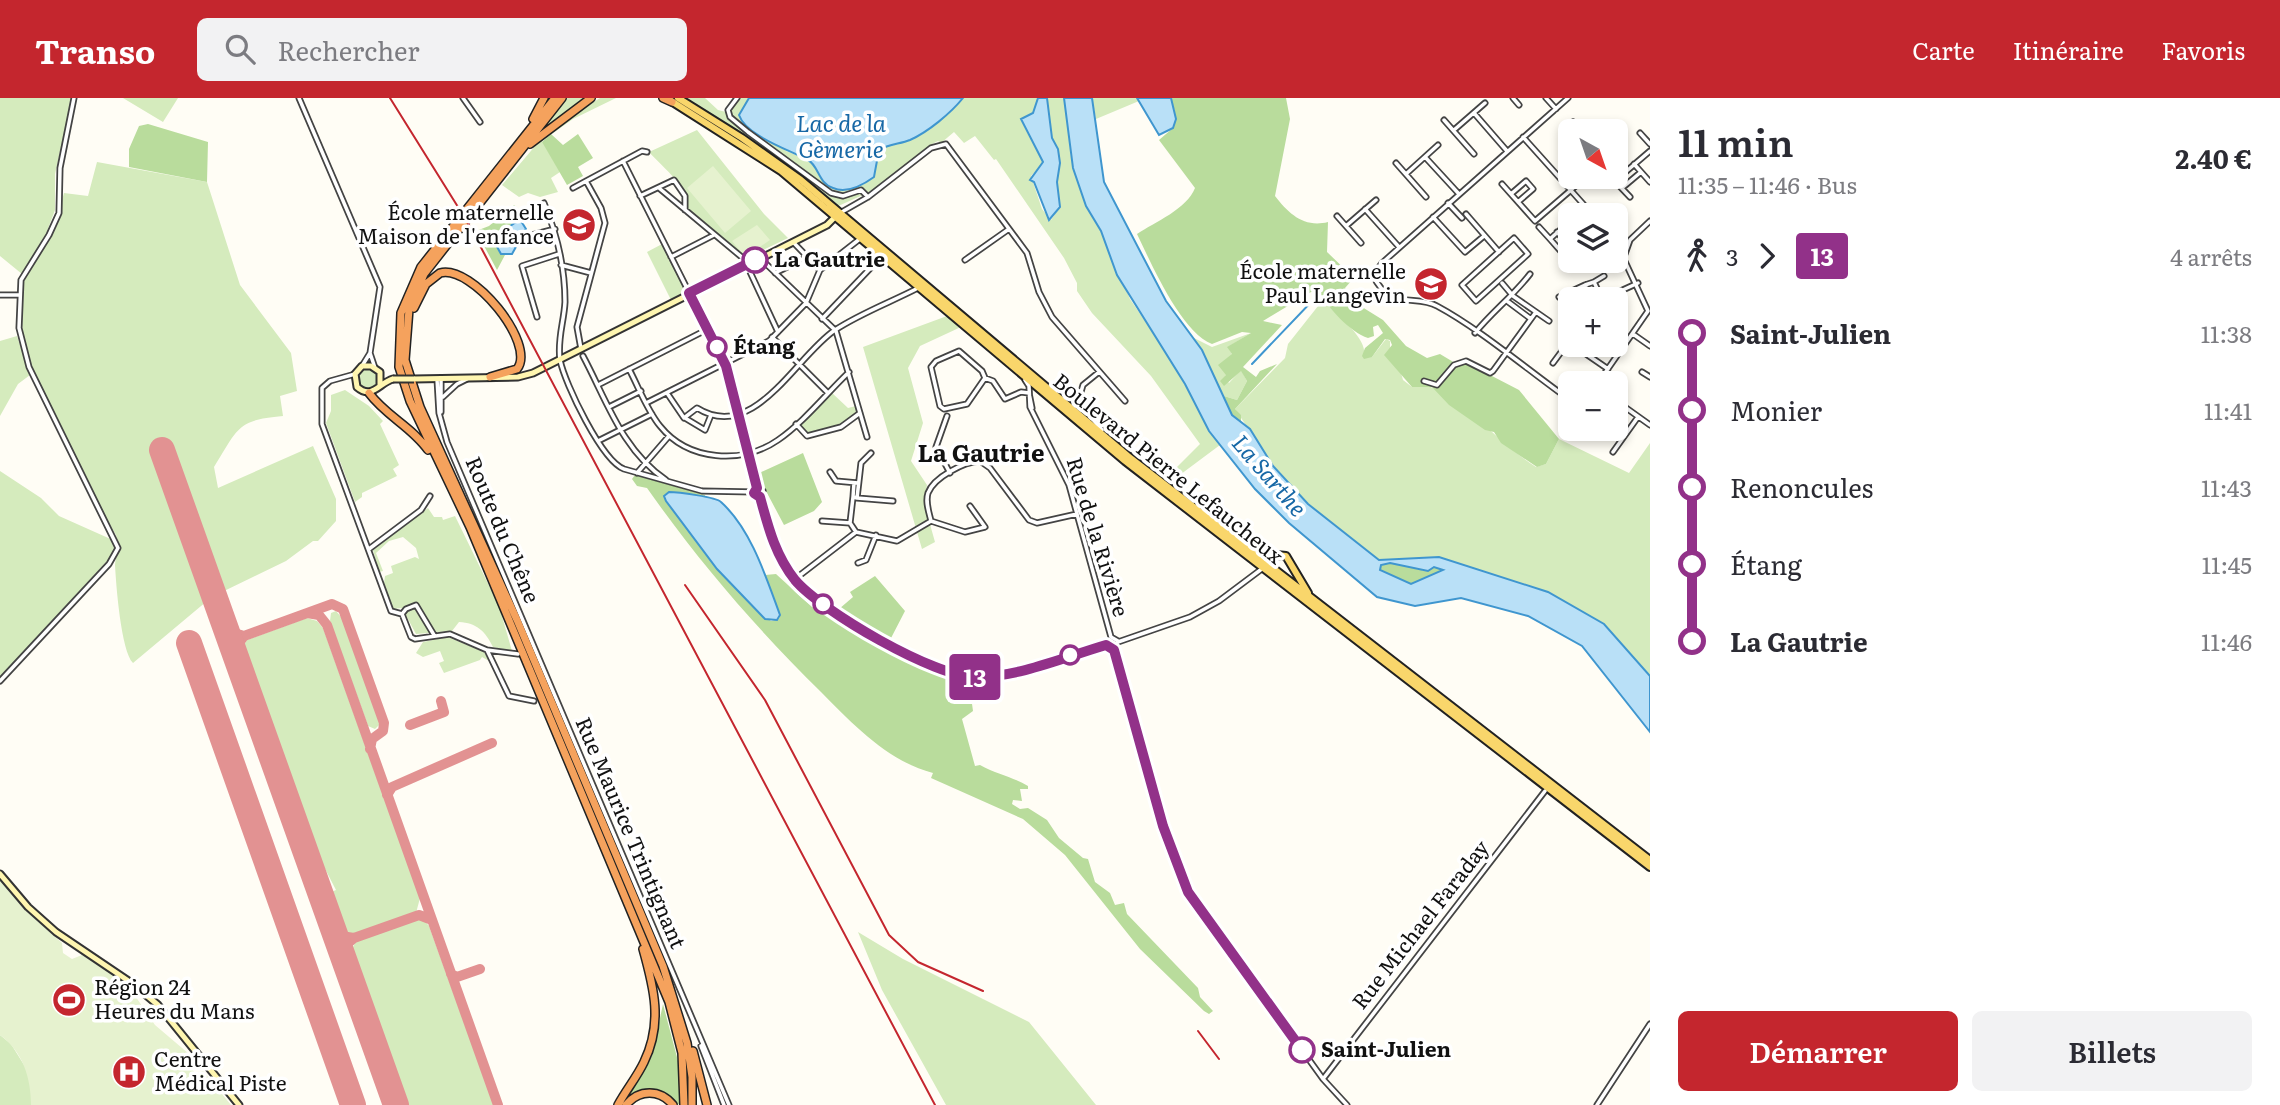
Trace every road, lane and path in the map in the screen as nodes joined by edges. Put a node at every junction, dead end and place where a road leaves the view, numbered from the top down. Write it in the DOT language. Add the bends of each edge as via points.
graph roads {
  1 [pos="75,98"];
  2 [pos="299,98"];
  3 [pos="463,98"];
  4 [pos="544,98"];
  5 [pos="555,98"];
  6 [pos="562,98"];
  7 [pos="593,98"];
  8 [pos="737,98"];
  9 [pos="1513,98"];
  10 [pos="1546,98"];
  11 [pos="1568,98"];
  12 [pos="670,99"];
  13 [pos="1485,103"];
  14 [pos="1519,104"];
  15 [pos="694,108"];
  16 [pos="1556,108"];
  17 [pos="1474,113"];
  18 [pos="699,117"];
  19 [pos="1444,120"];
  20 [pos="480,122"];
  21 [pos="1454,130"];
  22 [pos="1640,133"];
  23 [pos="1524,137"];
  24 [pos="1650,144"];
  25 [pos="1437,145"];
  26 [pos="1507,151"];
  27 [pos="1650,151"];
  28 [pos="648,152"];
  29 [pos="1474,154"];
  30 [pos="1425,156"];
  31 [pos="623,161"];
  32 [pos="1396,163"];
  33 [pos="1634,164"];
  34 [pos="1628,168"];
  35 [pos="503,172"];
  36 [pos="1641,172"];
  37 [pos="1406,174"];
  38 [pos="586,181"];
  39 [pos="1650,182"];
  40 [pos="1628,183"];
  41 [pos="1502,184"];
  42 [pos="484,186"];
  43 [pos="573,188"];
  44 [pos="659,188"];
  45 [pos="1572,189"];
  46 [pos="1623,189"];
  47 [pos="1570,191"];
  48 [pos="1459,194"];
  49 [pos="1511,195"];
  50 [pos="640,196"];
  51 [pos="868,197"];
  52 [pos="1426,197"];
  53 [pos="1630,197"];
  54 [pos="1376,200"];
  55 [pos="1518,202"];
  56 [pos="544,203"];
  57 [pos="1448,203"];
  58 [pos="1581,203"];
  59 [pos="1366,209"];
  60 [pos="685,210"];
  61 [pos="838,214"];
  62 [pos="1337,216"];
  63 [pos="1433,217"];
  64 [pos="1650,221"];
  65 [pos="1346,226"];
  66 [pos="1539,227"];
  67 [pos="555,229"];
  68 [pos="1009,229"];
  69 [pos="1557,232"];
  70 [pos="532,235"];
  71 [pos="714,235"];
  72 [pos="1484,236"];
  73 [pos="861,238"];
  74 [pos="1550,239"];
  75 [pos="793,242"];
  76 [pos="1361,243"];
  77 [pos="1628,246"];
  78 [pos="1399,247"];
  79 [pos="1558,248"];
  80 [pos="1499,252"];
  81 [pos="559,253"];
  82 [pos="882,255"];
  83 [pos="671,257"];
  84 [pos="807,257"];
  85 [pos="761,258"];
  86 [pos="965,260"];
  87 [pos="1628,262"];
  88 [pos="561,265"];
  89 [pos="746,265"];
  90 [pos="820,270"];
  91 [pos="591,273"];
  92 [pos="775,273"];
  93 [pos="1530,274"];
  94 [pos="1604,276"];
  95 [pos="1594,282"];
  96 [pos="1502,283"];
  97 [pos="1638,283"];
  98 [pos="1585,285"];
  99 [pos="920,287"];
  100 [pos="1581,287"];
  101 [pos="1596,287"];
  102 [pos="1628,287"];
  103 [pos="689,293"];
  104 [pos="0,295"];
  105 [pos="20,295"];
  106 [pos="1513,296"];
  107 [pos="1507,301"];
  108 [pos="806,303"];
  109 [pos="1536,312"];
  110 [pos="537,317"];
  111 [pos="822,319"];
  112 [pos="1531,319"];
  113 [pos="1549,321"];
  114 [pos="708,330"];
  115 [pos="834,330"];
  116 [pos="778,332"];
  117 [pos="1475,332"];
  118 [pos="1633,334"];
  119 [pos="772,337"];
  120 [pos="1650,346"];
  121 [pos="582,352"];
  122 [pos="370,353"];
  123 [pos="1506,354"];
  124 [pos="1558,357"];
  125 [pos="1591,357"];
  126 [pos="405,360"];
  127 [pos="560,360"];
  128 [pos="1553,363"];
  129 [pos="725,364"];
  130 [pos="800,365"];
  131 [pos="1012,365"];
  132 [pos="362,366"];
  133 [pos="375,368"];
  134 [pos="629,369"];
  135 [pos="1608,369"];
  136 [pos="849,372"];
  137 [pos="1099,372"];
  138 [pos="1642,372"];
  139 [pos="355,374"];
  140 [pos="381,375"];
  141 [pos="491,377"];
  142 [pos="1650,377"];
  143 [pos="985,378"];
  144 [pos="393,379"];
  145 [pos="439,379"];
  146 [pos="467,379"];
  147 [pos="343,380"];
  148 [pos="1424,381"];
  149 [pos="355,383"];
  150 [pos="380,385"];
  151 [pos="598,385"];
  152 [pos="640,391"];
  153 [pos="1558,391"];
  154 [pos="369,393"];
  155 [pos="667,393"];
  156 [pos="828,393"];
  157 [pos="1027,393"];
  158 [pos="442,399"];
  159 [pos="1125,401"];
  160 [pos="646,403"];
  161 [pos="609,407"];
  162 [pos="1628,410"];
  163 [pos="860,413"];
  164 [pos="652,414"];
  165 [pos="738,414"];
  166 [pos="711,415"];
  167 [pos="947,416"];
  168 [pos="1638,417"];
  169 [pos="685,418"];
  170 [pos="440,421"];
  171 [pos="795,424"];
  172 [pos="1650,425"];
  173 [pos="620,430"];
  174 [pos="1628,431"];
  175 [pos="669,436"];
  176 [pos="867,437"];
  177 [pos="1107,438"];
  178 [pos="598,441"];
  179 [pos="1621,441"];
  180 [pos="1613,452"];
  181 [pos="748,453"];
  182 [pos="871,453"];
  183 [pos="436,458"];
  184 [pos="645,464"];
  185 [pos="830,472"];
  186 [pos="637,473"];
  187 [pos="950,473"];
  188 [pos="669,482"];
  189 [pos="856,483"];
  190 [pos="755,490"];
  191 [pos="430,496"];
  192 [pos="760,497"];
  193 [pos="855,497"];
  194 [pos="893,501"];
  195 [pos="970,506"];
  196 [pos="1077,514"];
  197 [pos="822,521"];
  198 [pos="931,521"];
  199 [pos="850,523"];
  200 [pos="856,532"];
  201 [pos="876,535"];
  202 [pos="369,549"];
  203 [pos="858,563"];
  204 [pos="1265,565"];
  205 [pos="794,579"];
  206 [pos="1316,602"];
  207 [pos="503,607"];
  208 [pos="402,614"];
  209 [pos="436,635"];
  210 [pos="1111,637"];
  211 [pos="1118,642"];
  212 [pos="1106,645"];
  213 [pos="487,650"];
  214 [pos="1114,650"];
  215 [pos="536,651"];
  216 [pos="519,654"];
  217 [pos="0,681"];
  218 [pos="534,701"];
  219 [pos="1545,791"];
  220 [pos="591,815"];
  221 [pos="1650,860"];
  222 [pos="1650,867"];
  223 [pos="0,874"];
  224 [pos="635,921"];
  225 [pos="663,967"];
  226 [pos="1650,1024"];
  227 [pos="695,1027"];
  228 [pos="1323,1079"];
  229 [pos="239,1105"];
  230 [pos="618,1105"];
  231 [pos="626,1105"];
  232 [pos="673,1105"];
  233 [pos="684,1105"];
  234 [pos="692,1105"];
  235 [pos="707,1105"];
  236 [pos="724,1105"];
  237 [pos="729,1105"];
  238 [pos="1347,1105"];
  239 [pos="1598,1105"];
  1 -- 105 [label="street" via="60,168 59,213 23,274"];
  2 -- 122 [label="street" via="380,288"];
  3 -- 20 [label="street"];
  4 -- 42 [label="highway"];
  5 -- 42 [label="highway"];
  6 -- 35 [label="highway"];
  7 -- 35 [label="highway" via="542,133"];
  8 -- 51 [label="street" via="730,117 748,132 831,193 843,196 861,190"];
  9 -- 14 [label="street"];
  10 -- 16 [label="street"];
  11 -- 16 [label="street"];
  12 -- 15 [label="main road, Boulevard Pierre Lefaucheux"];
  12 -- 18 [label="main road, Boulevard Pierre Lefaucheux"];
  13 -- 17 [label="street"];
  15 -- 18 [label="main road"];
  15 -- 61 [label="main road, Boulevard Pierre Lefaucheux" via="771,158"];
  16 -- 23 [label="street"];
  17 -- 21 [label="street"];
  17 -- 26 [label="street"];
  18 -- 61 [label="main road, Boulevard Pierre Lefaucheux"];
  19 -- 21 [label="street"];
  21 -- 29 [label="street"];
  22 -- 24 [label="street"];
  23 -- 26 [label="street"];
  23 -- 47 [label="street"];
  25 -- 30 [label="street"];
  26 -- 48 [label="street"];
  27 -- 33 [label="street"];
  28 -- 31 [label="street"];
  30 -- 37 [label="street"];
  30 -- 48 [label="street"];
  31 -- 38 [label="street"];
  31 -- 50 [label="street"];
  32 -- 37 [label="street"];
  33 -- 34 [label="street"];
  33 -- 36 [label="street"];
  35 -- 126 [label="highway" via="424,274 409,309"];
  36 -- 39 [label="street"];
  36 -- 40 [label="street"];
  37 -- 52 [label="street"];
  38 -- 43 [label="street"];
  38 -- 91 [label="street" via="605,223"];
  41 -- 49 [label="street"];
  42 -- 183 [label="highway" via="427,257 401,313 398,356 403,384"];
  44 -- 50 [label="street"];
  44 -- 60 [label="street"];
  44 -- 60 [label="street" via="678,181"];
  45 -- 47 [label="street"];
  46 -- 53 [label="street"];
  47 -- 55 [label="street" via="1535,221"];
  47 -- 58 [label="street"];
  48 -- 57 [label="street"];
  49 -- 55 [label="street"];
  49 -- 55 [label="street" via="1526,181 1533,189"];
  50 -- 83 [label="street"];
  51 -- 61 [label="street"];
  51 -- 68 [label="street" via="931,148 946,144"];
  54 -- 59 [label="street"];
  56 -- 67 [label="street"];
  57 -- 63 [label="street"];
  57 -- 72 [label="street"];
  59 -- 65 [label="street"];
  59 -- 78 [label="street"];
  60 -- 71 [label="street"];
  61 -- 73 [label="main road, Boulevard Pierre Lefaucheux"];
  61 -- 75 [label="street" via="827,225"];
  61 -- 177 [label="main road, Boulevard Pierre Lefaucheux"];
  62 -- 65 [label="street"];
  63 -- 72 [label="street" via="1465,252"];
  63 -- 78 [label="street"];
  64 -- 77 [label="street"];
  65 -- 76 [label="street"];
  66 -- 74 [label="street"];
  67 -- 70 [label="street"];
  67 -- 81 [label="street"];
  68 -- 86 [label="street"];
  68 -- 137 [label="street" via="1027,253 1052,317"];
  69 -- 74 [label="street"];
  71 -- 83 [label="street"];
  71 -- 89 [label="street"];
  72 -- 80 [label="street"];
  73 -- 82 [label="main road, Boulevard Pierre Lefaucheux"];
  73 -- 90 [label="street"];
  74 -- 79 [label="street"];
  75 -- 84 [label="street"];
  75 -- 85 [label="street"];
  78 -- 117 [label="street" via="1376,269 1373,275 1378,283 1402,302 1437,306"];
  80 -- 80 [label="street" via="1462,285 1476,301 1528,254 1514,238"];
  81 -- 88 [label="street"];
  81 -- 110 [label="street" via="522,266"];
  82 -- 99 [label="main road, Boulevard Pierre Lefaucheux"];
  82 -- 111 [label="street"];
  83 -- 103 [label="street"];
  84 -- 90 [label="street"];
  84 -- 92 [label="street"];
  85 -- 89 [label="street"];
  85 -- 92 [label="street"];
  87 -- 97 [label="street"];
  88 -- 91 [label="street"];
  88 -- 127 [label="street" via="565,300"];
  89 -- 103 [label="street"];
  89 -- 116 [label="street"];
  90 -- 108 [label="street"];
  91 -- 121 [label="street" via="576,327"];
  92 -- 108 [label="street"];
  93 -- 106 [label="street"];
  94 -- 95 [label="street"];
  95 -- 98 [label="street"];
  95 -- 101 [label="street"];
  96 -- 106 [label="street"];
  97 -- 102 [label="street"];
  97 -- 118 [label="street" via="1648,313"];
  98 -- 100 [label="street"];
  99 -- 115 [label="street"];
  99 -- 131 [label="main road, Boulevard Pierre Lefaucheux"];
  103 -- 114 [label="street"];
  103 -- 121 [label="street"];
  104 -- 105 [label="street"];
  105 -- 217 [label="street" via="19,328 29,367 118,548 109,564"];
  106 -- 107 [label="street"];
  106 -- 109 [label="street"];
  107 -- 112 [label="street"];
  107 -- 117 [label="street"];
  108 -- 111 [label="street"];
  108 -- 116 [label="street"];
  109 -- 112 [label="street"];
  109 -- 113 [label="street"];
  111 -- 115 [label="street"];
  112 -- 123 [label="street"];
  114 -- 129 [label="street"];
  114 -- 134 [label="street"];
  115 -- 130 [label="street"];
  115 -- 136 [label="street"];
  116 -- 119 [label="street"];
  117 -- 123 [label="street"];
  118 -- 120 [label="street"];
  118 -- 135 [label="street"];
  119 -- 129 [label="street"];
  119 -- 130 [label="street"];
  121 -- 127 [label="street"];
  121 -- 151 [label="street"];
  122 -- 132 [label="street"];
  122 -- 133 [label="street"];
  123 -- 148 [label="street" via="1490,373 1466,361 1454,365 1437,384"];
  123 -- 153 [label="street"];
  124 -- 128 [label="street"];
  125 -- 135 [label="street"];
  126 -- 141 [label="highway" via="410,323 422,291 436,275 451,271 482,291 521,348 517,369"];
  126 -- 225 [label="highway" via="420,407 511,607"];
  127 -- 141 [label="street" via="522,376"];
  127 -- 178 [label="street"];
  129 -- 155 [label="street"];
  129 -- 165 [label="street"];
  130 -- 156 [label="street"];
  130 -- 165 [label="street" via="759,404"];
  131 -- 157 [label="street, Rue de la Rivière" via="1028,383"];
  131 -- 204 [label="main road, Boulevard Pierre Lefaucheux" via="1125,461"];
  132 -- 133 [label="street"];
  132 -- 139 [label="street"];
  133 -- 140 [label="street"];
  134 -- 151 [label="street"];
  134 -- 152 [label="street"];
  136 -- 156 [label="street"];
  136 -- 163 [label="street"];
  137 -- 159 [label="street"];
  137 -- 177 [label="street" via="1083,385 1077,402"];
  138 -- 142 [label="street"];
  139 -- 147 [label="street"];
  139 -- 149 [label="street"];
  140 -- 144 [label="street"];
  140 -- 150 [label="street"];
  141 -- 146 [label="street"];
  143 -- 143 [label="street" via="967,404 944,410 931,367 959,351"];
  143 -- 157 [label="street" via="993,381 1003,398"];
  144 -- 145 [label="street, bridge"];
  144 -- 150 [label="street"];
  145 -- 146 [label="street"];
  145 -- 158 [label="street, Route du Chêne"];
  145 -- 170 [label="street, Route du Chêne"];
  146 -- 158 [label="street"];
  147 -- 149 [label="street"];
  147 -- 202 [label="street" via="330,381 322,388 320,410"];
  149 -- 154 [label="street"];
  150 -- 154 [label="street"];
  151 -- 161 [label="street"];
  152 -- 160 [label="street"];
  152 -- 161 [label="street"];
  154 -- 183 [label="highway" via="382,411 413,433"];
  155 -- 160 [label="street"];
  155 -- 169 [label="street"];
  156 -- 171 [label="street"];
  157 -- 196 [label="street, Rue de la Rivière"];
  158 -- 170 [label="street, Route du Chêne"];
  160 -- 164 [label="street"];
  161 -- 173 [label="street"];
  162 -- 168 [label="street"];
  163 -- 171 [label="street" via="841,427 807,436"];
  163 -- 176 [label="street"];
  164 -- 173 [label="street"];
  164 -- 175 [label="street"];
  165 -- 166 [label="street"];
  165 -- 181 [label="street"];
  166 -- 169 [label="street" via="697,408"];
  166 -- 169 [label="street" via="705,430"];
  167 -- 187 [label="street" via="936,447"];
  168 -- 172 [label="street"];
  168 -- 174 [label="street"];
  170 -- 215 [label="street, Route du Chêne"];
  171 -- 181 [label="street" via="772,444"];
  173 -- 178 [label="street"];
  173 -- 184 [label="street"];
  175 -- 181 [label="street" via="700,453 725,457"];
  175 -- 184 [label="street"];
  177 -- 204 [label="main road, Boulevard Pierre Lefaucheux"];
  178 -- 186 [label="street" via="618,467"];
  179 -- 180 [label="street"];
  181 -- 190 [label="street"];
  182 -- 189 [label="street" via="861,464"];
  183 -- 207 [label="highway"];
  184 -- 186 [label="street"];
  184 -- 188 [label="street"];
  185 -- 189 [label="street" via="836,481"];
  186 -- 188 [label="street"];
  187 -- 196 [label="street" via="975,461 984,463 1029,520 1037,523"];
  187 -- 198 [label="street" via="928,494"];
  188 -- 190 [label="street" via="702,491"];
  189 -- 193 [label="street"];
  190 -- 192 [label="street"];
  190 -- 192 [label="street" via="763,491"];
  191 -- 202 [label="street" via="421,510"];
  192 -- 205 [label="street" via="773,543"];
  193 -- 194 [label="street"];
  193 -- 199 [label="street"];
  195 -- 198 [label="street" via="985,527 965,532"];
  196 -- 210 [label="street, Rue de la Rivière"];
  197 -- 199 [label="street"];
  198 -- 201 [label="street" via="897,541"];
  199 -- 200 [label="street"];
  200 -- 201 [label="street"];
  200 -- 205 [label="street"];
  201 -- 203 [label="street" via="866,560"];
  202 -- 208 [label="street" via="391,611"];
  204 -- 206 [label="main road, Boulevard Pierre Lefaucheux"];
  204 -- 206 [label="main road" via="1276,555 1286,556"];
  204 -- 211 [label="street" via="1190,617"];
  204 -- 222 [label="main road, Boulevard Pierre Lefaucheux"];
  205 -- 212 [label="street" via="849,620 928,666 958,676 1003,674"];
  206 -- 221 [label="main road, Boulevard Pierre Lefaucheux"];
  207 -- 216 [label="highway"];
  207 -- 220 [label="highway"];
  208 -- 209 [label="street" via="415,639"];
  208 -- 209 [label="street" via="416,605 431,634"];
  209 -- 213 [label="street" via="466,638"];
  210 -- 211 [label="street"];
  210 -- 212 [label="street"];
  211 -- 214 [label="street"];
  212 -- 214 [label="street"];
  213 -- 216 [label="street"];
  213 -- 218 [label="street" via="509,696"];
  214 -- 228 [label="street" via="1163,826 1188,892"];
  215 -- 227 [label="street, Rue Maurice Trintignant"];
  218 -- 220 [label="highway" via="544,712"];
  219 -- 228 [label="street, Rue Michael Faraday"];
  220 -- 224 [label="highway"];
  223 -- 229 [label="street" via="56,932 158,1005"];
  224 -- 230 [label="highway" via="654,989 656,1023 645,1062"];
  224 -- 233 [label="highway" via="669,1002 684,1071"];
  225 -- 234 [label="highway" via="690,1056"];
  225 -- 235 [label="highway" via="687,1026"];
  226 -- 239 [label="street"];
  227 -- 236 [label="street, Rue Maurice Trintignant"];
  227 -- 237 [label="street, Rue Maurice Trintignant"];
  228 -- 238 [label="street"];
  231 -- 232 [label="highway" via="634,1097 652,1093"];
}
